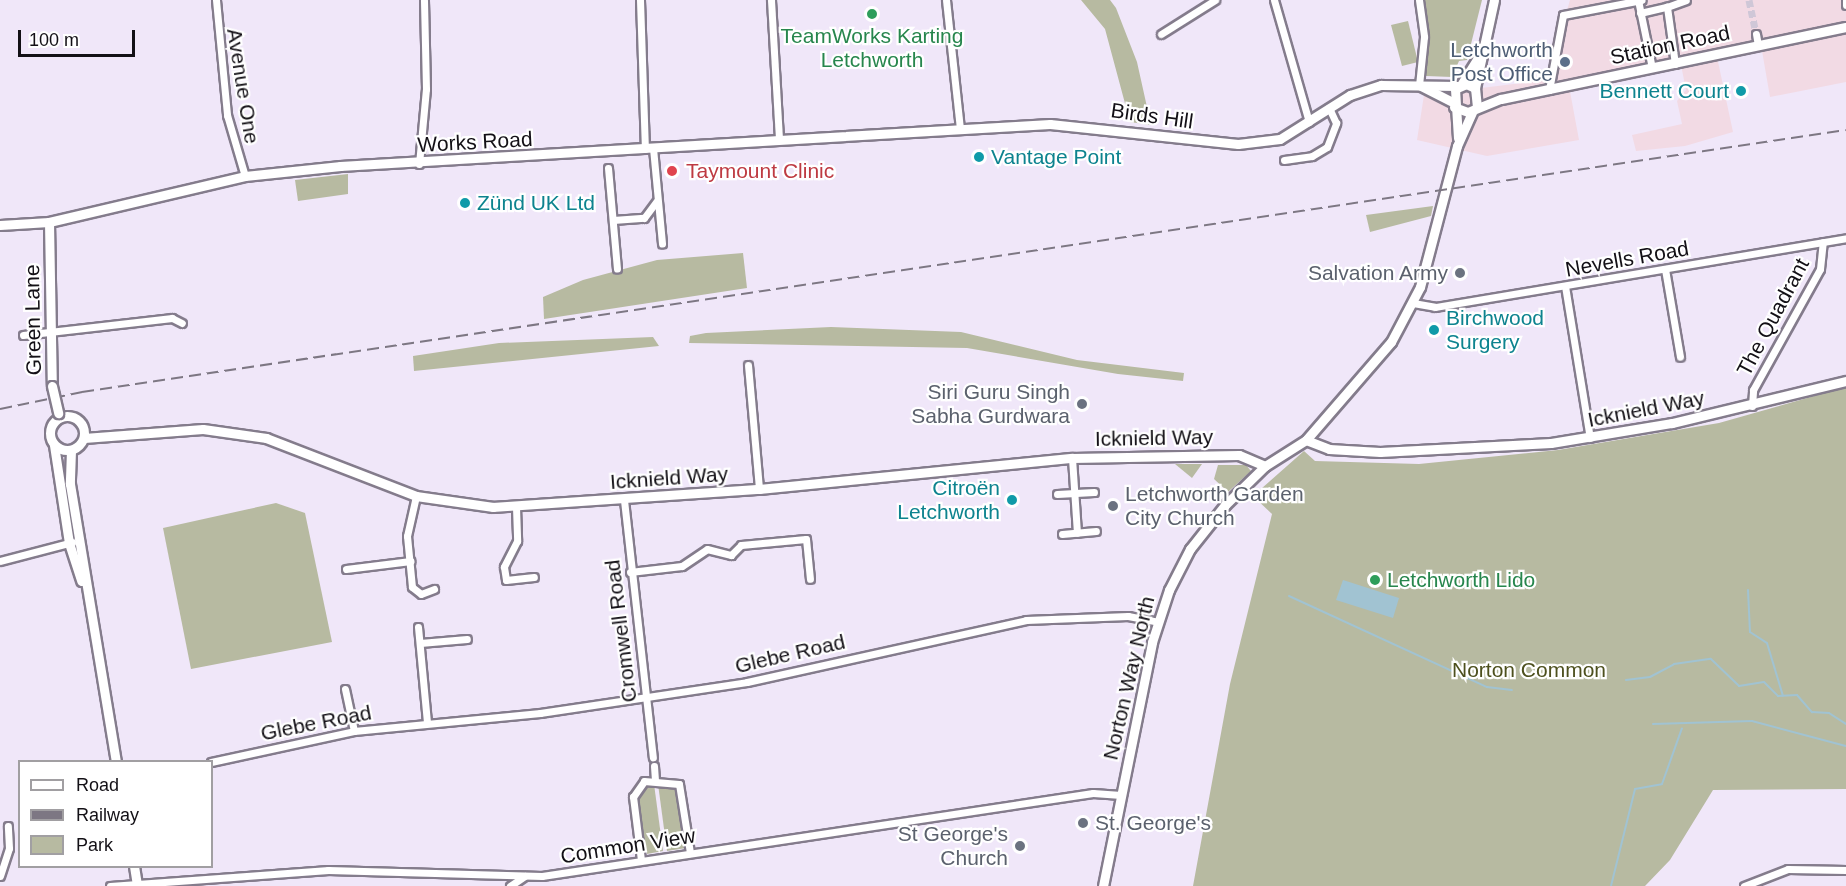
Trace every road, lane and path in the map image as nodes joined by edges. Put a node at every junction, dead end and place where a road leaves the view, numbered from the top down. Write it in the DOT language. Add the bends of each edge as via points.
graph roads {
  1 [pos="216,0"];
  2 [pos="424,0"];
  3 [pos="640,0"];
  4 [pos="771,0"];
  5 [pos="946,0"];
  6 [pos="1215,0"];
  7 [pos="1274,0"];
  8 [pos="1419,0"];
  9 [pos="1494,0"];
  10 [pos="1639,0"];
  11 [pos="1686,0"];
  12 [pos="1846,0"];
  13 [pos="1846,5"];
  14 [pos="1667,7"];
  15 [pos="1640,13"];
  16 [pos="1846,27"];
  17 [pos="1161,34"];
  18 [pos="1756,34"];
  19 [pos="1758,45"];
  20 [pos="1483,49"];
  21 [pos="1674,64"];
  22 [pos="1652,68"];
  23 [pos="1419,85"];
  24 [pos="1459,86"];
  25 [pos="1477,90"];
  26 [pos="1548,90"];
  27 [pos="1501,99"];
  28 [pos="1453,104"];
  29 [pos="1329,108"];
  30 [pos="1475,109"];
  31 [pos="1309,122"];
  32 [pos="960,129"];
  33 [pos="779,140"];
  34 [pos="1457,146"];
  35 [pos="649,148"];
  36 [pos="1284,160"];
  37 [pos="419,164"];
  38 [pos="609,168"];
  39 [pos="245,176"];
  40 [pos="657,201"];
  41 [pos="613,220"];
  42 [pos="49,222"];
  43 [pos="0,225"];
  44 [pos="1846,238"];
  45 [pos="1823,242"];
  46 [pos="662,244"];
  47 [pos="617,269"];
  48 [pos="1665,269"];
  49 [pos="1565,286"];
  50 [pos="1413,303"];
  51 [pos="182,323"];
  52 [pos="50,333"];
  53 [pos="23,335"];
  54 [pos="1680,357"];
  55 [pos="748,365"];
  56 [pos="1846,381"];
  57 [pos="1752,406"];
  58 [pos="59,414"];
  59 [pos="84,438"];
  60 [pos="1590,438"];
  61 [pos="1306,440"];
  62 [pos="54,445"];
  63 [pos="71,450"];
  64 [pos="1072,458"];
  65 [pos="1264,466"];
  66 [pos="759,489"];
  67 [pos="1094,492"];
  68 [pos="1057,494"];
  69 [pos="1074,494"];
  70 [pos="416,496"];
  71 [pos="624,500"];
  72 [pos="516,507"];
  73 [pos="1096,531"];
  74 [pos="1077,533"];
  75 [pos="1062,534"];
  76 [pos="74,541"];
  77 [pos="0,561"];
  78 [pos="411,561"];
  79 [pos="346,569"];
  80 [pos="630,572"];
  81 [pos="534,577"];
  82 [pos="810,579"];
  83 [pos="434,589"];
  84 [pos="1158,622"];
  85 [pos="418,627"];
  86 [pos="467,639"];
  87 [pos="420,643"];
  88 [pos="345,689"];
  89 [pos="645,699"];
  90 [pos="428,722"];
  91 [pos="354,731"];
  92 [pos="653,757"];
  93 [pos="116,760"];
  94 [pos="213,762"];
  95 [pos="654,766"];
  96 [pos="656,780"];
  97 [pos="1121,795"];
  98 [pos="8,826"];
  99 [pos="690,852"];
  100 [pos="641,860"];
  101 [pos="134,868"];
  102 [pos="1846,870"];
  103 [pos="0,876"];
  104 [pos="525,876"];
  105 [pos="136,884"];
  106 [pos="110,886"];
  107 [pos="510,886"];
  108 [pos="1103,886"];
  109 [pos="1744,886"];
  1 -- 39 [label="street, Avenue One" via="226,115"];
  2 -- 37 [label="street" via="426,89"];
  3 -- 35 [label="street"];
  4 -- 33 [label="street"];
  5 -- 32 [label="street"];
  6 -- 17 [label="street"];
  7 -- 31 [label="street"];
  8 -- 23 [label="street" via="1424,37"];
  9 -- 20 [label="street"];
  10 -- 15 [label="street"];
  10 -- 26 [label="street" via="1563,15"];
  11 -- 14 [label="street"];
  12 -- 13 [label="street"];
  14 -- 15 [label="street"];
  14 -- 21 [label="street"];
  15 -- 22 [label="street"];
  16 -- 19 [label="street, Station Road"];
  18 -- 19 [label="street"];
  19 -- 21 [label="street, Station Road"];
  20 -- 24 [label="street"];
  20 -- 25 [label="street"];
  21 -- 22 [label="street, Station Road"];
  22 -- 26 [label="street, Station Road"];
  23 -- 24 [label="street, Birds Hill"];
  23 -- 28 [label="street, Birds Hill"];
  23 -- 29 [label="street, Birds Hill" via="1381,85"];
  24 -- 25 [label="street, Station Road"];
  24 -- 28 [label="street"];
  25 -- 27 [label="street, Station Road"];
  25 -- 30 [label="street"];
  26 -- 27 [label="street, Station Road"];
  27 -- 30 [label="street, Station Road"];
  28 -- 30 [label="street, Birds Hill"];
  28 -- 34 [label="street, Norton Way North"];
  29 -- 31 [label="street, Birds Hill"];
  29 -- 36 [label="street" via="1336,123 1328,147 1312,156"];
  30 -- 34 [label="street, Norton Way North"];
  31 -- 32 [label="street, Birds Hill" via="1280,139 1238,144 1050,123"];
  32 -- 33 [label="street, Works Road"];
  33 -- 35 [label="street, Works Road"];
  34 -- 50 [label="street, Norton Way North"];
  35 -- 37 [label="street, Works Road"];
  35 -- 40 [label="street"];
  37 -- 39 [label="street, Works Road"];
  38 -- 41 [label="street"];
  39 -- 42 [label="street, Works Road"];
  40 -- 41 [label="street" via="644,218"];
  40 -- 46 [label="street"];
  41 -- 47 [label="street"];
  42 -- 43 [label="street, Works Road"];
  42 -- 52 [label="street, Green Lane"];
  44 -- 45 [label="street, Nevells Road"];
  45 -- 48 [label="street, Nevells Road"];
  45 -- 57 [label="street, The Quadrant" via="1820,269 1754,390"];
  48 -- 49 [label="street, Nevells Road"];
  48 -- 54 [label="street"];
  49 -- 50 [label="street, Nevells Road" via="1435,307"];
  49 -- 60 [label="street"];
  50 -- 61 [label="street, Norton Way North" via="1378,360"];
  51 -- 52 [label="street" via="172,318"];
  52 -- 53 [label="street"];
  52 -- 58 [label="street, Green Lane, bridge" via="52,386"];
  55 -- 66 [label="street"];
  56 -- 57 [label="street, Icknield Way"];
  57 -- 60 [label="street, Icknield Way"];
  58 -- 59 [label="street" via="80,421"];
  58 -- 62 [label="street, Green Lane" via="50,431"];
  59 -- 63 [label="street"];
  59 -- 70 [label="street, Icknield Way" via="203,429 266,438"];
  60 -- 61 [label="street, Icknield Way" via="1443,452 1335,450"];
  61 -- 65 [label="street, Norton Way North"];
  62 -- 63 [label="street"];
  62 -- 76 [label="street, Green Lane"];
  63 -- 76 [label="street, Green Lane"];
  64 -- 65 [label="street, Icknield Way" via="1239,455"];
  64 -- 66 [label="street, Icknield Way"];
  64 -- 69 [label="street"];
  65 -- 84 [label="street, Norton Way North" via="1190,549"];
  66 -- 71 [label="street, Icknield Way"];
  67 -- 69 [label="street"];
  68 -- 69 [label="street"];
  69 -- 74 [label="street"];
  70 -- 72 [label="street, Icknield Way"];
  70 -- 78 [label="street" via="407,536"];
  71 -- 72 [label="street, Icknield Way"];
  71 -- 80 [label="street, Cromwell Road"];
  72 -- 81 [label="street" via="517,541 504,567 506,580"];
  73 -- 74 [label="street"];
  74 -- 75 [label="street"];
  76 -- 77 [label="street"];
  76 -- 93 [label="street, Green Lane"];
  78 -- 79 [label="street"];
  78 -- 83 [label="street" via="412,587 421,594"];
  80 -- 82 [label="street" via="682,566 707,549 731,555 741,544 806,539"];
  80 -- 89 [label="street, Cromwell Road"];
  84 -- 89 [label="street, Glebe Road" via="1128,616 1026,620 899,645 819,668"];
  84 -- 97 [label="street, Norton Way North"];
  85 -- 87 [label="street"];
  86 -- 87 [label="street"];
  87 -- 90 [label="street"];
  88 -- 91 [label="street"];
  89 -- 90 [label="street, Glebe Road"];
  89 -- 92 [label="street, Cromwell Road"];
  90 -- 91 [label="street, Glebe Road"];
  91 -- 94 [label="street, Glebe Road"];
  95 -- 96 [label="street"];
  96 -- 99 [label="street" via="679,784"];
  96 -- 100 [label="street" via="639,783 633,797"];
  97 -- 99 [label="street, Common View" via="1093,793"];
  97 -- 108 [label="street, Norton Way North"];
  98 -- 103 [label="street" via="9,848"];
  99 -- 100 [label="street, Common View"];
  100 -- 104 [label="street, Common View"];
  101 -- 105 [label="street"];
  102 -- 109 [label="street" via="1788,869"];
  104 -- 105 [label="street, Common View" via="328,870"];
  104 -- 107 [label="street"];
  105 -- 106 [label="street, Common View"];
}
